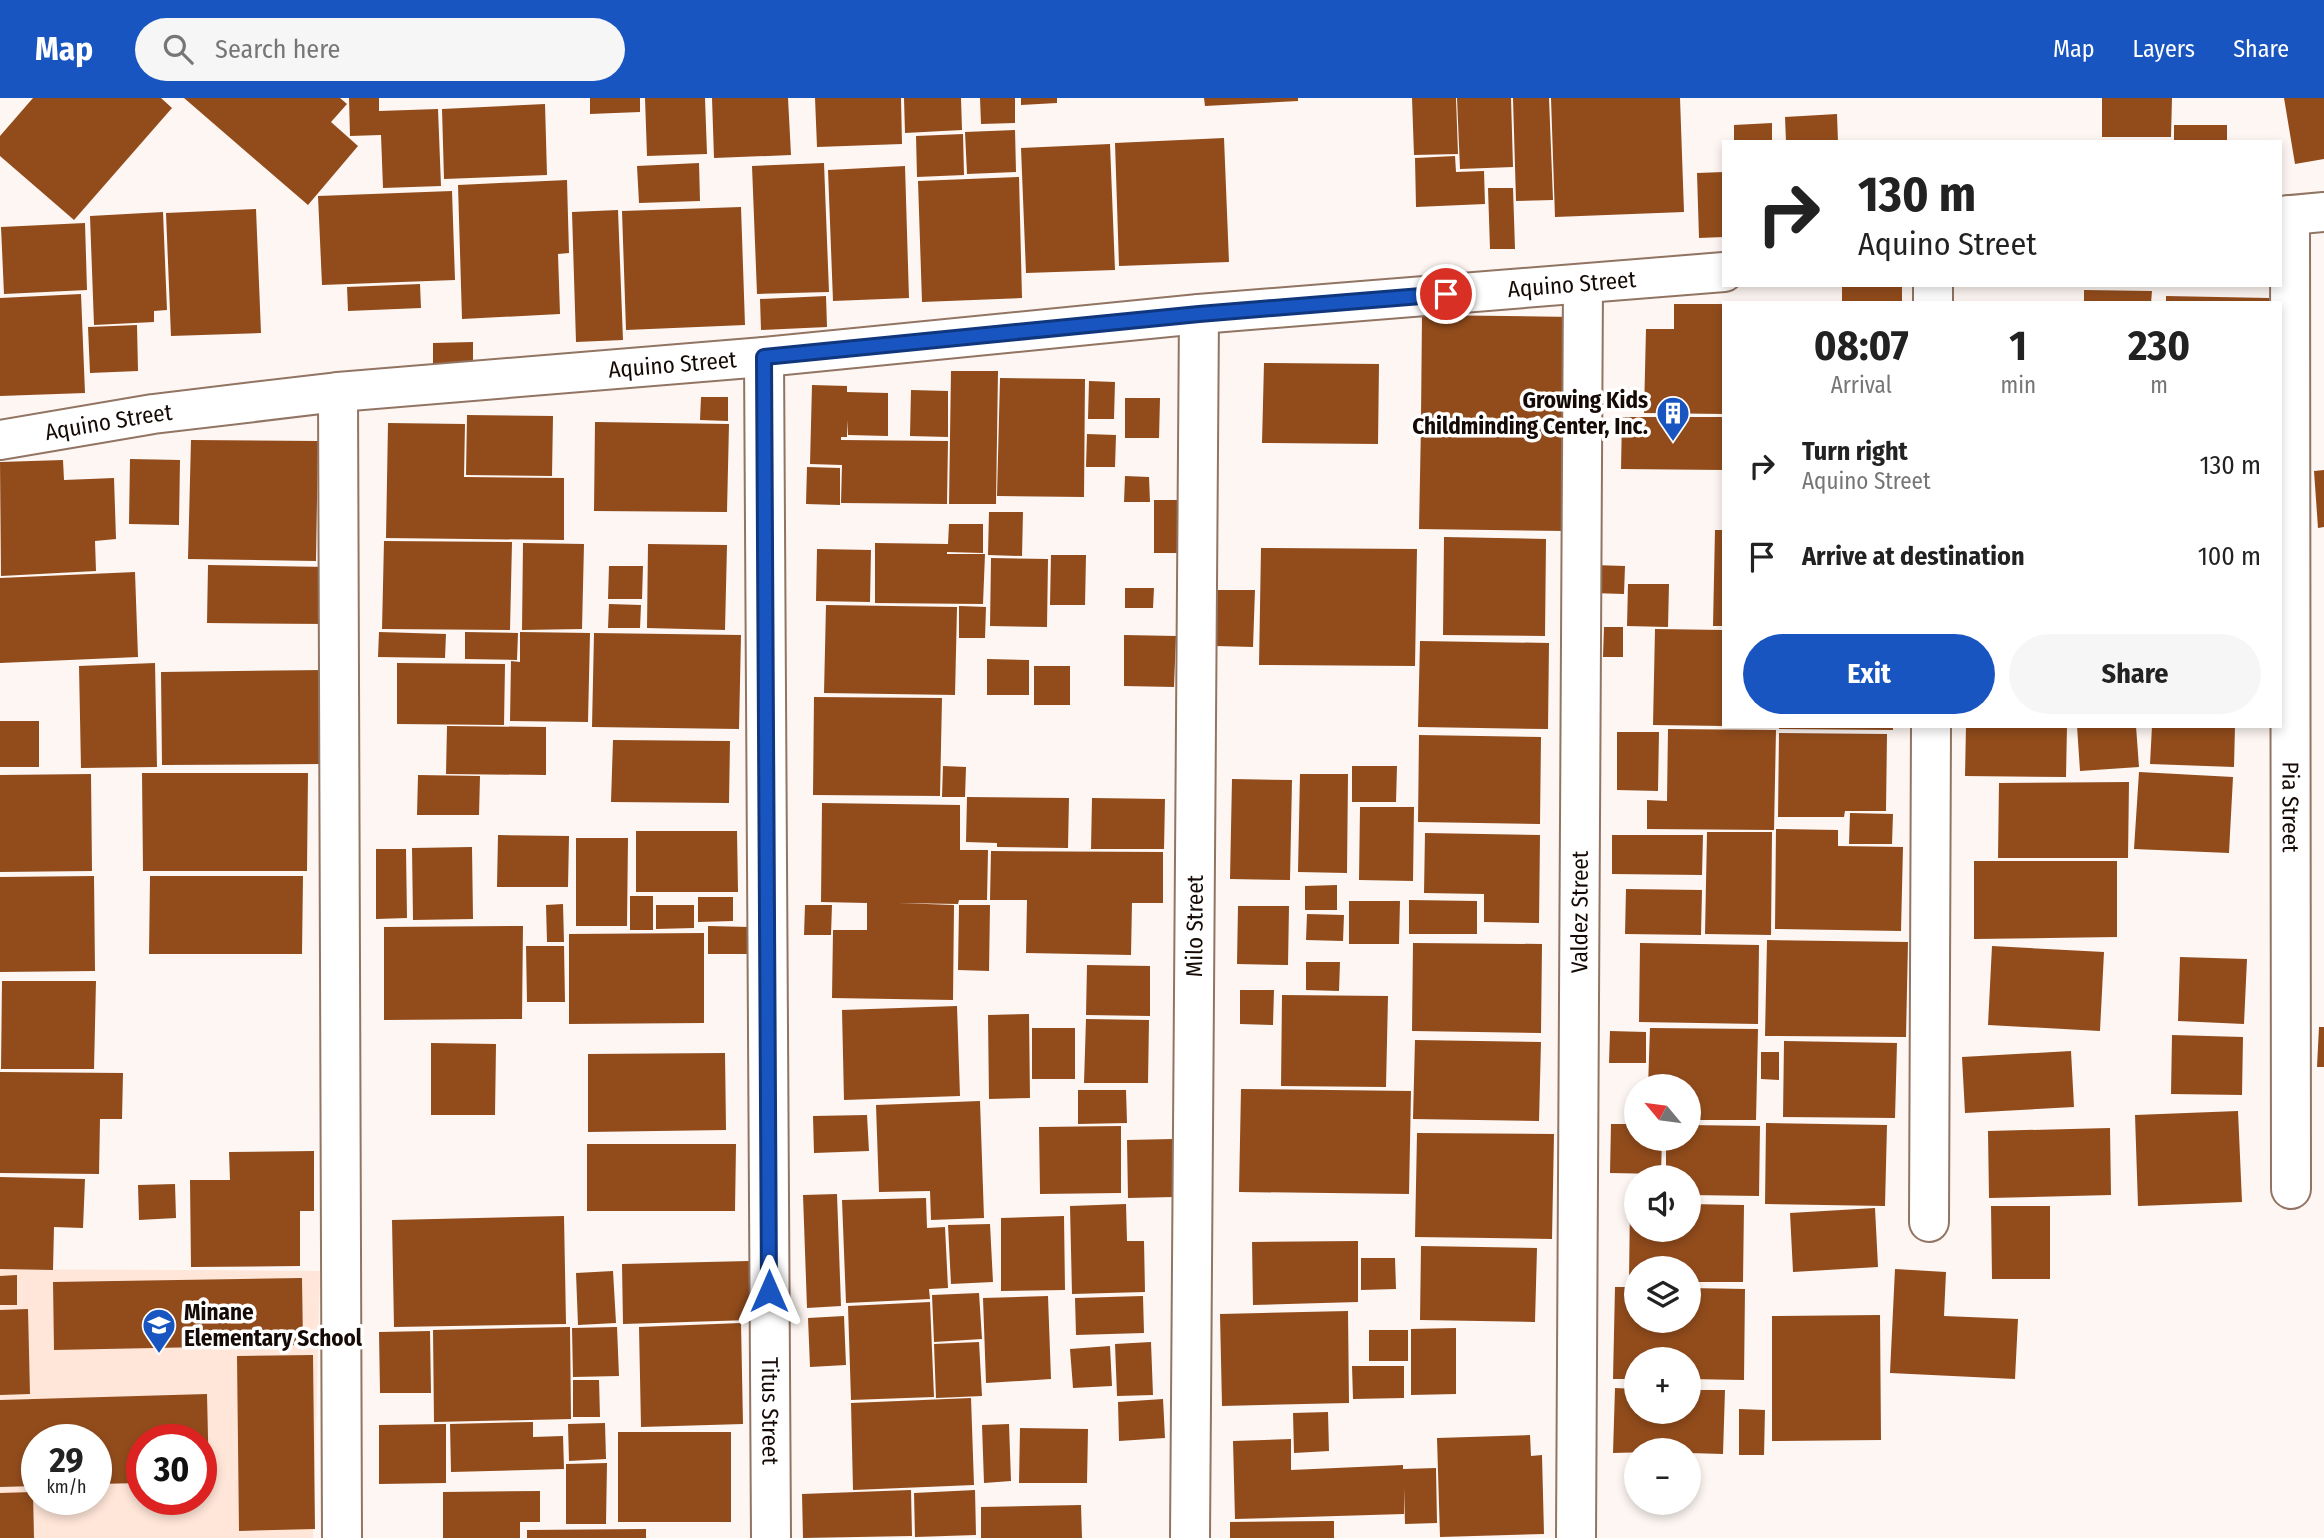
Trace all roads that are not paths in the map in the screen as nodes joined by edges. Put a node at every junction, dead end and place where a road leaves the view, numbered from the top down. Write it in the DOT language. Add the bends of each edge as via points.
graph roads {
  1 [pos="2298,214"];
  2 [pos="1722,272"];
  3 [pos="1583,284"];
  4 [pos="1199,314"];
  5 [pos="764,357"];
  6 [pos="338,392"];
  7 [pos="0,440"];
  8 [pos="1931,728"];
  9 [pos="2291,1189"];
  10 [pos="1929,1222"];
  11 [pos="342,1538"];
  12 [pos="771,1538"];
  13 [pos="1190,1538"];
  14 [pos="1576,1538"];
  1 -- 9 [label="street, Pia Street"];
  2 -- 3 [label="street, Aquino Street"];
  3 -- 4 [label="street, Aquino Street"];
  3 -- 14 [label="street, Valdez Street"];
  4 -- 5 [label="street, Aquino Street"];
  4 -- 13 [label="street, Milo Street"];
  5 -- 6 [label="street, Aquino Street"];
  5 -- 12 [label="street, Titus Street"];
  6 -- 7 [label="street, Aquino Street" via="153,414"];
  6 -- 11 [label="street"];
  8 -- 10 [label="street"];
}
